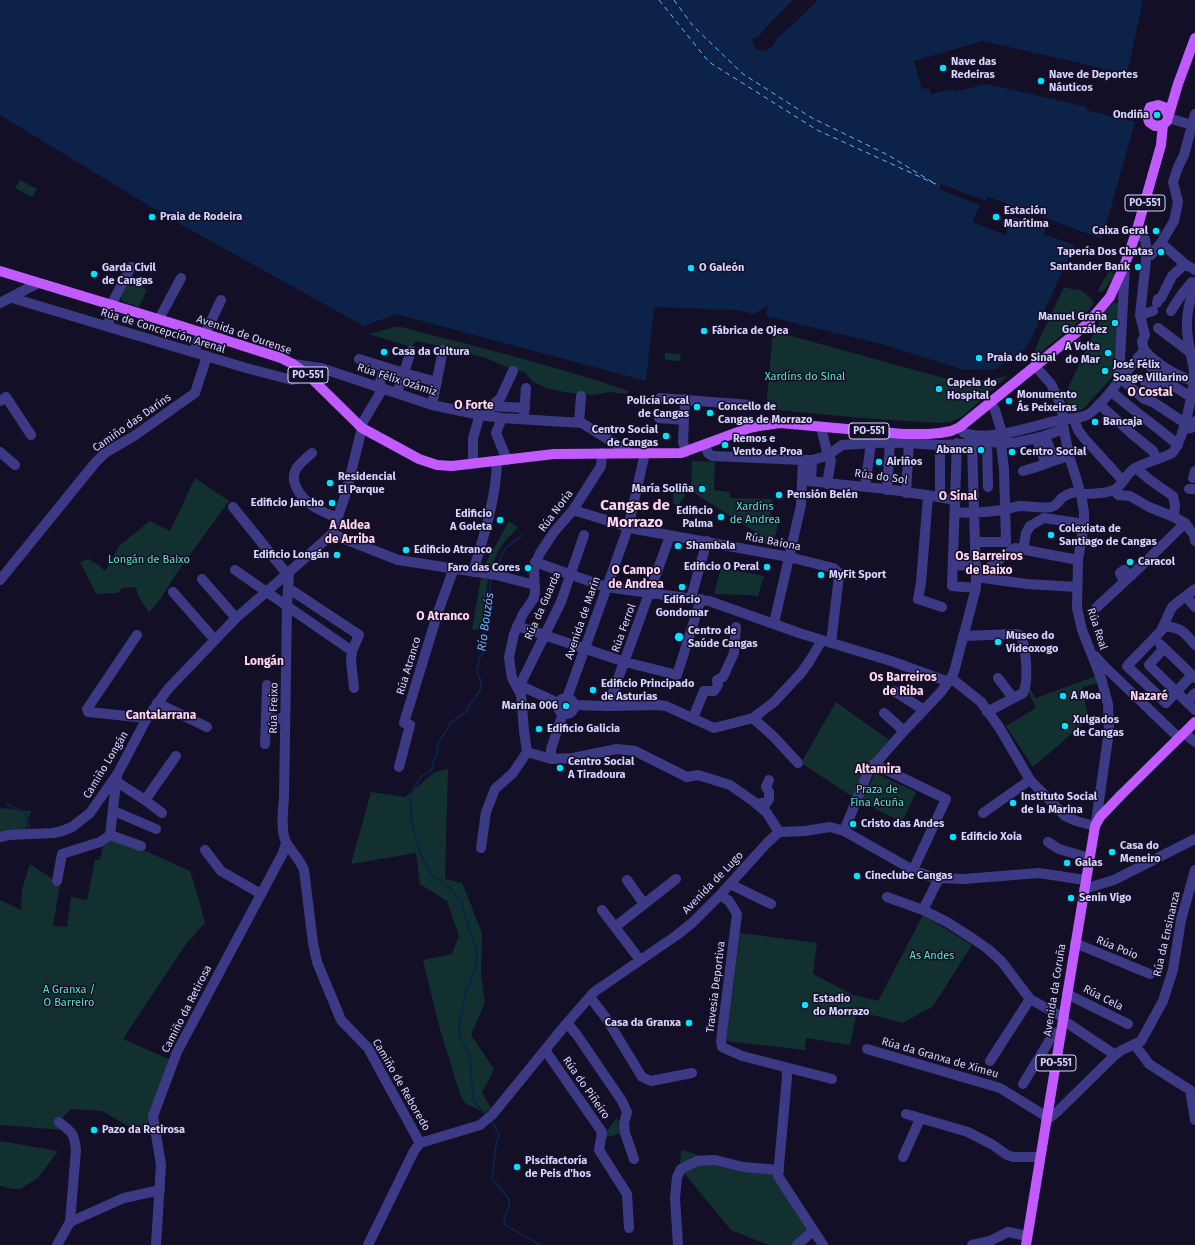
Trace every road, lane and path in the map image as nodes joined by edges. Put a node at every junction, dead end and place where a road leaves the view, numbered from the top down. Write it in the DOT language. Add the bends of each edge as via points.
graph roads {
  1 [pos="1195,38"];
  2 [pos="1178,84"];
  3 [pos="1161,105"];
  4 [pos="1195,114"];
  5 [pos="1166,119"];
  6 [pos="1151,124"];
  7 [pos="1192,125"];
  8 [pos="1159,152"];
  9 [pos="1136,234"];
  10 [pos="1161,243"];
  11 [pos="1147,255"];
  12 [pos="1185,264"];
  13 [pos="131,267"];
  14 [pos="1124,268"];
  15 [pos="1195,270"];
  16 [pos="0,271"];
  17 [pos="181,278"];
  18 [pos="38,283"];
  19 [pos="1195,284"];
  20 [pos="1110,297"];
  21 [pos="1142,297"];
  22 [pos="12,298"];
  23 [pos="221,300"];
  24 [pos="0,303"];
  25 [pos="1158,303"];
  26 [pos="1123,304"];
  27 [pos="113,306"];
  28 [pos="1140,315"];
  29 [pos="159,319"];
  30 [pos="107,326"];
  31 [pos="203,333"];
  32 [pos="1195,334"];
  33 [pos="1145,335"];
  34 [pos="1192,348"];
  35 [pos="443,350"];
  36 [pos="411,351"];
  37 [pos="194,352"];
  38 [pos="1141,354"];
  39 [pos="206,356"];
  40 [pos="359,359"];
  41 [pos="293,364"];
  42 [pos="385,367"];
  43 [pos="1038,370"];
  44 [pos="513,371"];
  45 [pos="1157,371"];
  46 [pos="1173,372"];
  47 [pos="404,373"];
  48 [pos="309,376"];
  49 [pos="1121,376"];
  50 [pos="1194,376"];
  51 [pos="1165,380"];
  52 [pos="437,382"];
  53 [pos="380,387"];
  54 [pos="526,388"];
  55 [pos="1111,391"];
  56 [pos="397,393"];
  57 [pos="581,396"];
  58 [pos="1191,397"];
  59 [pos="660,398"];
  60 [pos="685,399"];
  61 [pos="0,401"];
  62 [pos="991,403"];
  63 [pos="1099,404"];
  64 [pos="432,405"];
  65 [pos="751,405"];
  66 [pos="491,406"];
  67 [pos="524,408"];
  68 [pos="484,415"];
  69 [pos="502,418"];
  70 [pos="658,418"];
  71 [pos="524,420"];
  72 [pos="684,420"];
  73 [pos="1195,420"];
  74 [pos="1066,422"];
  75 [pos="581,423"];
  76 [pos="1184,426"];
  77 [pos="821,427"];
  78 [pos="960,427"];
  79 [pos="361,428"];
  80 [pos="31,436"];
  81 [pos="1001,437"];
  82 [pos="1041,437"];
  83 [pos="890,442"];
  84 [pos="987,442"];
  85 [pos="870,443"];
  86 [pos="909,443"];
  87 [pos="957,443"];
  88 [pos="972,443"];
  89 [pos="940,444"];
  90 [pos="705,445"];
  91 [pos="1178,445"];
  92 [pos="0,452"];
  93 [pos="312,453"];
  94 [pos="602,453"];
  95 [pos="630,453"];
  96 [pos="645,453"];
  97 [pos="684,453"];
  98 [pos="1069,456"];
  99 [pos="829,458"];
  100 [pos="1157,459"];
  101 [pos="807,460"];
  102 [pos="502,461"];
  103 [pos="1050,461"];
  104 [pos="473,464"];
  105 [pos="15,465"];
  106 [pos="1136,468"];
  107 [pos="1023,471"];
  108 [pos="807,480"];
  109 [pos="1123,481"];
  110 [pos="827,484"];
  111 [pos="1005,486"];
  112 [pos="865,487"];
  113 [pos="988,487"];
  114 [pos="974,489"];
  115 [pos="887,490"];
  116 [pos="1114,490"];
  117 [pos="906,493"];
  118 [pos="1080,493"];
  119 [pos="956,495"];
  120 [pos="928,496"];
  121 [pos="940,497"];
  122 [pos="233,507"];
  123 [pos="1006,509"];
  124 [pos="573,510"];
  125 [pos="955,512"];
  126 [pos="974,513"];
  127 [pos="1174,517"];
  128 [pos="338,518"];
  129 [pos="1185,523"];
  130 [pos="1084,524"];
  131 [pos="628,528"];
  132 [pos="332,534"];
  133 [pos="584,535"];
  134 [pos="670,536"];
  135 [pos="707,541"];
  136 [pos="1195,541"];
  137 [pos="975,542"];
  138 [pos="1006,542"];
  139 [pos="1019,549"];
  140 [pos="789,557"];
  141 [pos="1078,560"];
  142 [pos="535,562"];
  143 [pos="953,565"];
  144 [pos="976,566"];
  145 [pos="454,568"];
  146 [pos="235,570"];
  147 [pos="473,572"];
  148 [pos="288,574"];
  149 [pos="571,575"];
  150 [pos="976,577"];
  151 [pos="202,579"];
  152 [pos="0,580"];
  153 [pos="535,585"];
  154 [pos="606,587"];
  155 [pos="1077,587"];
  156 [pos="288,588"];
  157 [pos="976,588"];
  158 [pos="1195,589"];
  159 [pos="173,592"];
  160 [pos="266,592"];
  161 [pos="650,594"];
  162 [pos="1186,596"];
  163 [pos="696,599"];
  164 [pos="287,606"];
  165 [pos="942,607"];
  166 [pos="1097,607"];
  167 [pos="1195,607"];
  168 [pos="236,618"];
  169 [pos="774,623"];
  170 [pos="517,626"];
  171 [pos="1163,626"];
  172 [pos="736,627"];
  173 [pos="137,635"];
  174 [pos="544,635"];
  175 [pos="963,636"];
  176 [pos="1154,638"];
  177 [pos="215,640"];
  178 [pos="826,642"];
  179 [pos="1195,645"];
  180 [pos="1164,648"];
  181 [pos="584,649"];
  182 [pos="1090,650"];
  183 [pos="352,651"];
  184 [pos="1138,655"];
  185 [pos="624,662"];
  186 [pos="1149,665"];
  187 [pos="1194,676"];
  188 [pos="998,678"];
  189 [pos="950,680"];
  190 [pos="518,684"];
  191 [pos="267,685"];
  192 [pos="354,688"];
  193 [pos="894,691"];
  194 [pos="1176,692"];
  195 [pos="1195,693"];
  196 [pos="1013,698"];
  197 [pos="566,702"];
  198 [pos="1187,702"];
  199 [pos="157,703"];
  200 [pos="608,706"];
  201 [pos="924,710"];
  202 [pos="1195,710"];
  203 [pos="884,712"];
  204 [pos="987,712"];
  205 [pos="147,718"];
  206 [pos="266,718"];
  207 [pos="693,718"];
  208 [pos="753,718"];
  209 [pos="286,719"];
  210 [pos="1195,722"];
  211 [pos="207,727"];
  212 [pos="904,731"];
  213 [pos="1182,736"];
  214 [pos="1195,742"];
  215 [pos="264,744"];
  216 [pos="527,752"];
  217 [pos="176,756"];
  218 [pos="551,759"];
  219 [pos="798,763"];
  220 [pos="874,764"];
  221 [pos="399,767"];
  222 [pos="117,778"];
  223 [pos="769,780"];
  224 [pos="1030,780"];
  225 [pos="145,800"];
  226 [pos="758,805"];
  227 [pos="114,811"];
  228 [pos="162,813"];
  229 [pos="983,813"];
  230 [pos="1095,824"];
  231 [pos="156,829"];
  232 [pos="844,831"];
  233 [pos="779,832"];
  234 [pos="110,835"];
  235 [pos="0,836"];
  236 [pos="1195,839"];
  237 [pos="1048,842"];
  238 [pos="286,843"];
  239 [pos="141,846"];
  240 [pos="481,848"];
  241 [pos="205,850"];
  242 [pos="1089,858"];
  243 [pos="913,870"];
  244 [pos="1195,870"];
  245 [pos="939,878"];
  246 [pos="676,879"];
  247 [pos="626,880"];
  248 [pos="57,881"];
  249 [pos="730,884"];
  250 [pos="1084,885"];
  251 [pos="261,894"];
  252 [pos="720,894"];
  253 [pos="887,897"];
  254 [pos="644,904"];
  255 [pos="771,904"];
  256 [pos="602,910"];
  257 [pos="923,910"];
  258 [pos="615,927"];
  259 [pos="1075,943"];
  260 [pos="640,960"];
  261 [pos="1150,974"];
  262 [pos="1068,994"];
  263 [pos="590,997"];
  264 [pos="1030,998"];
  265 [pos="1063,1019"];
  266 [pos="567,1023"];
  267 [pos="1128,1024"];
  268 [pos="1061,1034"];
  269 [pos="1135,1045"];
  270 [pos="867,1048"];
  271 [pos="545,1050"];
  272 [pos="1115,1055"];
  273 [pos="990,1061"];
  274 [pos="786,1068"];
  275 [pos="692,1073"];
  276 [pos="832,1079"];
  277 [pos="1023,1084"];
  278 [pos="1193,1089"];
  279 [pos="906,1114"];
  280 [pos="920,1118"];
  281 [pos="1046,1119"];
  282 [pos="1195,1120"];
  283 [pos="59,1122"];
  284 [pos="420,1143"];
  285 [pos="903,1157"];
  286 [pos="1040,1157"];
  287 [pos="634,1159"];
  288 [pos="779,1170"];
  289 [pos="160,1190"];
  290 [pos="70,1222"];
  291 [pos="629,1228"];
  292 [pos="813,1231"];
  293 [pos="1026,1240"];
  294 [pos="57,1245"];
  295 [pos="156,1245"];
  296 [pos="368,1245"];
  297 [pos="678,1245"];
  298 [pos="797,1245"];
  299 [pos="823,1245"];
  300 [pos="972,1245"];
  1 -- 2 [label="main road, PO-551"];
  2 -- 3 [label="main road, PO-551"];
  2 -- 5 [label="main road, PO-551"];
  3 -- 5 [label="main road" via="1164,107"];
  3 -- 6 [label="main road, PO-551" via="1152,106 1148,110 1147,119"];
  4 -- 7 [label="street"];
  5 -- 6 [label="main road" via="1159,126"];
  5 -- 7 [label="street"];
  5 -- 8 [label="main road, PO-551"];
  6 -- 8 [label="main road, PO-551"];
  7 -- 10 [label="street" via="1173,182 1178,202 1174,221"];
  8 -- 9 [label="main road, PO-551"];
  9 -- 11 [label="street" via="1145,239"];
  9 -- 14 [label="main road, PO-551"];
  10 -- 11 [label="street" via="1151,255"];
  10 -- 12 [label="street"];
  11 -- 21 [label="street"];
  12 -- 15 [label="street"];
  12 -- 25 [label="street" via="1172,276"];
  13 -- 27 [label="street"];
  14 -- 20 [label="main road, PO-551"];
  14 -- 26 [label="street"];
  16 -- 18 [label="main road, Avenida de Ourense / PO-551"];
  17 -- 29 [label="street"];
  18 -- 22 [label="street"];
  18 -- 27 [label="main road, Avenida de Ourense / PO-551"];
  19 -- 25 [label="street" via="1192,282 1188,286 1173,308"];
  19 -- 34 [label="street" via="1187,323 1188,342"];
  20 -- 26 [label="street"];
  20 -- 43 [label="main road, PO-551" via="1087,324"];
  21 -- 25 [label="street" via="1156,296"];
  21 -- 28 [label="street"];
  22 -- 24 [label="street"];
  22 -- 30 [label="street, Rúa de Concepción Arenal"];
  23 -- 31 [label="street"];
  25 -- 28 [label="street"];
  26 -- 49 [label="street"];
  27 -- 29 [label="main road, Avenida de Ourense / PO-551"];
  27 -- 30 [label="street"];
  28 -- 33 [label="street"];
  29 -- 31 [label="main road, Avenida de Ourense / PO-551"];
  30 -- 37 [label="street, Rúa de Concepción Arenal"];
  31 -- 37 [label="street"];
  31 -- 41 [label="main road, Avenida de Ourense / PO-551"];
  32 -- 34 [label="street"];
  33 -- 34 [label="street" via="1158,328"];
  33 -- 38 [label="street"];
  34 -- 50 [label="street"];
  35 -- 52 [label="street"];
  36 -- 47 [label="street"];
  37 -- 39 [label="street, Rúa de Concepción Arenal"];
  38 -- 45 [label="street"];
  38 -- 46 [label="street"];
  38 -- 49 [label="street"];
  39 -- 48 [label="street, Rúa de Concepción Arenal" via="292,380"];
  39 -- 152 [label="street, Camiño das Daríns" via="195,393 105,453"];
  40 -- 42 [label="street"];
  41 -- 48 [label="main road, Avenida de Ourense / PO-551"];
  41 -- 53 [label="street, Rúa Félix Ozámiz" via="321,368"];
  42 -- 47 [label="street"];
  42 -- 53 [label="street"];
  43 -- 62 [label="main road, PO-551" via="1019,379"];
  43 -- 74 [label="street" via="1056,393"];
  44 -- 66 [label="street" via="500,399"];
  45 -- 51 [label="street" via="1166,378"];
  45 -- 51 [label="street" via="1147,383 1157,387"];
  46 -- 50 [label="street" via="1179,377"];
  46 -- 51 [label="street"];
  47 -- 52 [label="street"];
  47 -- 56 [label="street"];
  48 -- 79 [label="main road, Avenida de Ourense / PO-551"];
  49 -- 55 [label="street"];
  49 -- 76 [label="street" via="1144,399 1153,402"];
  50 -- 58 [label="street"];
  51 -- 58 [label="street"];
  52 -- 64 [label="street"];
  53 -- 56 [label="street, Rúa Félix Ozámiz"];
  53 -- 79 [label="street"];
  54 -- 67 [label="street"];
  55 -- 63 [label="street"];
  55 -- 91 [label="street"];
  56 -- 64 [label="street, Rúa Félix Ozámiz"];
  57 -- 75 [label="street"];
  58 -- 76 [label="street"];
  59 -- 60 [label="street"];
  60 -- 65 [label="street"];
  60 -- 72 [label="street"];
  61 -- 80 [label="street" via="6,398"];
  62 -- 78 [label="main road, PO-551"];
  62 -- 81 [label="street"];
  63 -- 74 [label="street" via="1089,414"];
  63 -- 100 [label="street" via="1153,451"];
  64 -- 68 [label="street, Rúa Félix Ozámiz"];
  66 -- 67 [label="street"];
  66 -- 68 [label="street"];
  67 -- 71 [label="street"];
  68 -- 69 [label="street, Rúa Félix Ozámiz"];
  68 -- 104 [label="street" via="473,438"];
  69 -- 71 [label="street, Rúa Félix Ozámiz"];
  69 -- 102 [label="street" via="496,434"];
  70 -- 72 [label="street"];
  71 -- 75 [label="street, Rúa Félix Ozámiz"];
  72 -- 97 [label="street"];
  73 -- 76 [label="street" via="1191,428"];
  74 -- 81 [label="street"];
  74 -- 82 [label="street"];
  74 -- 98 [label="street, Rúa Real"];
  74 -- 109 [label="street" via="1078,430"];
  75 -- 95 [label="street, Rúa Félix Ozámiz"];
  76 -- 91 [label="street"];
  77 -- 78 [label="main road, PO-551" via="928,434"];
  77 -- 90 [label="main road, PO-551" via="780,423 759,426"];
  77 -- 99 [label="street"];
  78 -- 81 [label="street" via="964,433 972,436"];
  79 -- 104 [label="main road, Avenida de Ourense / PO-551" via="419,459 437,465"];
  79 -- 128 [label="street"];
  81 -- 82 [label="street" via="1022,442"];
  81 -- 84 [label="street"];
  81 -- 111 [label="street"];
  82 -- 103 [label="street"];
  83 -- 85 [label="street"];
  83 -- 86 [label="street"];
  83 -- 115 [label="street"];
  84 -- 88 [label="street"];
  84 -- 113 [label="street"];
  85 -- 99 [label="street" via="842,445"];
  85 -- 112 [label="street"];
  86 -- 89 [label="street"];
  86 -- 117 [label="street"];
  87 -- 88 [label="street"];
  87 -- 89 [label="street"];
  87 -- 119 [label="street"];
  88 -- 114 [label="street"];
  89 -- 121 [label="street"];
  90 -- 97 [label="main road, PO-551"];
  90 -- 101 [label="street" via="712,456"];
  91 -- 100 [label="street" via="1172,452"];
  92 -- 105 [label="street"];
  93 -- 128 [label="street" via="297,468 294,482 301,496 311,506"];
  94 -- 95 [label="main road, Avenida de Ourense / PO-551"];
  94 -- 102 [label="main road, Avenida de Ourense / PO-551" via="554,454"];
  94 -- 124 [label="street, Rúa Noria" via="601,466"];
  95 -- 96 [label="main road, Avenida de Ourense / PO-551"];
  96 -- 97 [label="main road, PO-551"];
  96 -- 131 [label="street, Avenida de Marín"];
  98 -- 103 [label="street"];
  98 -- 118 [label="street, Rúa Real"];
  99 -- 101 [label="street"];
  99 -- 110 [label="street"];
  100 -- 106 [label="street"];
  101 -- 108 [label="street"];
  102 -- 104 [label="main road, Avenida de Ourense / PO-551"];
  102 -- 147 [label="street" via="490,515"];
  103 -- 107 [label="street"];
  106 -- 109 [label="street"];
  106 -- 127 [label="street" via="1173,496 1176,505"];
  108 -- 110 [label="street, Rúa do Sol"];
  108 -- 140 [label="street"];
  109 -- 116 [label="street"];
  110 -- 112 [label="street, Rúa do Sol"];
  111 -- 113 [label="street, Rúa do Sol"];
  111 -- 123 [label="street"];
  112 -- 115 [label="street, Rúa do Sol"];
  113 -- 114 [label="street, Rúa do Sol"];
  114 -- 119 [label="street, Rúa do Sol"];
  114 -- 126 [label="street"];
  115 -- 117 [label="street, Rúa do Sol"];
  116 -- 118 [label="street" via="1103,493"];
  116 -- 127 [label="street" via="1118,495 1130,496 1149,508"];
  117 -- 120 [label="street, Rúa do Sol"];
  118 -- 123 [label="street" via="1064,496 1058,504 1052,506"];
  118 -- 130 [label="street, Rúa Real"];
  119 -- 121 [label="street, Rúa do Sol"];
  119 -- 125 [label="street"];
  120 -- 121 [label="street, Rúa do Sol"];
  120 -- 165 [label="street" via="918,599"];
  122 -- 148 [label="street"];
  123 -- 126 [label="street"];
  123 -- 138 [label="street"];
  124 -- 131 [label="street, Rúa Baiona"];
  124 -- 142 [label="street, Rúa Noria" via="554,532"];
  125 -- 126 [label="street"];
  125 -- 143 [label="street"];
  126 -- 137 [label="street"];
  127 -- 129 [label="street"];
  128 -- 132 [label="street"];
  129 -- 136 [label="street" via="1194,535"];
  129 -- 166 [label="street"];
  130 -- 139 [label="street" via="1044,518 1030,526"];
  130 -- 141 [label="street, Rúa Real"];
  131 -- 134 [label="street, Rúa Baiona"];
  131 -- 154 [label="street, Avenida de Marín"];
  132 -- 145 [label="street" via="398,560"];
  132 -- 148 [label="street, Camiño Longán"];
  133 -- 149 [label="street, Rúa da Guarda"];
  134 -- 135 [label="street, Rúa Baiona"];
  134 -- 161 [label="street, Rúa Ferrol"];
  135 -- 140 [label="street, Rúa Baiona"];
  135 -- 163 [label="street"];
  137 -- 138 [label="street"];
  137 -- 144 [label="street"];
  138 -- 139 [label="street"];
  139 -- 141 [label="street"];
  139 -- 150 [label="street"];
  140 -- 169 [label="street"];
  140 -- 178 [label="street, Rúa Baiona" via="828,566 838,572"];
  141 -- 155 [label="street, Rúa Real"];
  142 -- 149 [label="street"];
  142 -- 153 [label="street"];
  143 -- 144 [label="street"];
  143 -- 157 [label="street" via="952,586"];
  144 -- 150 [label="street"];
  145 -- 147 [label="street"];
  145 -- 221 [label="street, Rúa Atranco" via="404,723 410,726"];
  146 -- 160 [label="street"];
  147 -- 153 [label="street"];
  148 -- 156 [label="street, Rúa Freixo"];
  148 -- 160 [label="street, Camiño Longán"];
  149 -- 154 [label="street"];
  149 -- 174 [label="street, Rúa da Guarda"];
  150 -- 155 [label="street"];
  150 -- 157 [label="street"];
  151 -- 168 [label="street"];
  153 -- 170 [label="street" via="534,598"];
  154 -- 161 [label="street"];
  154 -- 181 [label="street, Avenida de Marín"];
  155 -- 182 [label="street, Rúa Real" via="1079,621"];
  156 -- 164 [label="street, Rúa Freixo"];
  156 -- 183 [label="street" via="359,635"];
  157 -- 175 [label="street"];
  158 -- 162 [label="street"];
  159 -- 177 [label="street"];
  160 -- 164 [label="street"];
  160 -- 168 [label="street, Camiño Longán"];
  161 -- 163 [label="street"];
  161 -- 185 [label="street, Rúa Ferrol"];
  162 -- 167 [label="street"];
  162 -- 171 [label="street" via="1171,609"];
  163 -- 169 [label="street"];
  163 -- 185 [label="street" via="678,675"];
  164 -- 183 [label="street"];
  164 -- 209 [label="street, Rúa Freixo"];
  168 -- 177 [label="street, Camiño Longán"];
  169 -- 178 [label="street"];
  170 -- 174 [label="street"];
  170 -- 190 [label="street" via="509,657 511,672"];
  171 -- 176 [label="street"];
  171 -- 179 [label="street" via="1176,627 1185,632"];
  172 -- 207 [label="street" via="734,653 723,677 717,680 718,686 714,691 704,691"];
  173 -- 205 [label="street" via="87,709 88,712"];
  174 -- 181 [label="street"];
  174 -- 190 [label="street, Rúa da Guarda"];
  175 -- 189 [label="street"];
  175 -- 196 [label="street" via="1020,635 1023,642 1026,684 1023,693"];
  176 -- 180 [label="street"];
  176 -- 184 [label="street"];
  177 -- 199 [label="street, Camiño Longán"];
  178 -- 189 [label="street"];
  178 -- 208 [label="street" via="774,702"];
  180 -- 186 [label="street"];
  180 -- 187 [label="street"];
  181 -- 185 [label="street"];
  181 -- 197 [label="street, Avenida de Marín"];
  182 -- 213 [label="street" via="1104,666"];
  182 -- 230 [label="street, Rúa Real" via="1108,704 1109,721"];
  183 -- 192 [label="street"];
  184 -- 186 [label="street"];
  184 -- 194 [label="street" via="1127,666 1166,703"];
  185 -- 200 [label="street, Rúa Ferrol"];
  186 -- 194 [label="street"];
  187 -- 194 [label="street"];
  188 -- 196 [label="street"];
  189 -- 201 [label="street"];
  189 -- 204 [label="street" via="980,702"];
  190 -- 197 [label="street"];
  190 -- 216 [label="street"];
  191 -- 206 [label="street"];
  193 -- 201 [label="street"];
  194 -- 198 [label="street"];
  195 -- 198 [label="street"];
  196 -- 204 [label="street"];
  197 -- 200 [label="street"];
  197 -- 218 [label="street" via="558,709 563,713 551,749"];
  198 -- 202 [label="street"];
  199 -- 205 [label="street, Camiño Longán"];
  199 -- 211 [label="street"];
  200 -- 207 [label="street" via="666,706"];
  201 -- 212 [label="street"];
  203 -- 212 [label="street"];
  204 -- 224 [label="street" via="999,727"];
  205 -- 222 [label="street, Camiño Longán"];
  206 -- 209 [label="street"];
  206 -- 215 [label="street"];
  207 -- 208 [label="street" via="714,728"];
  208 -- 219 [label="street"];
  209 -- 238 [label="street, Rúa Freixo" via="282,820"];
  210 -- 213 [label="main road"];
  212 -- 220 [label="street"];
  213 -- 214 [label="street"];
  213 -- 230 [label="main road"];
  216 -- 218 [label="street"];
  216 -- 240 [label="street" via="513,773 495,789 486,812"];
  217 -- 225 [label="street"];
  218 -- 226 [label="street" via="573,758 617,749 635,751 687,777 698,775 730,785"];
  220 -- 232 [label="street" via="868,772"];
  220 -- 243 [label="street" via="946,799"];
  222 -- 225 [label="street"];
  222 -- 227 [label="street"];
  222 -- 235 [label="street, Camiño Longán" via="90,813 72,827 53,833"];
  223 -- 226 [label="street" via="766,787 769,799 766,804"];
  224 -- 229 [label="street"];
  224 -- 230 [label="street" via="1065,816"];
  225 -- 228 [label="street"];
  226 -- 233 [label="street" via="767,813"];
  227 -- 231 [label="street"];
  227 -- 234 [label="street"];
  230 -- 242 [label="main road, PO-551"];
  232 -- 233 [label="street" via="830,827"];
  232 -- 243 [label="street"];
  233 -- 249 [label="street, Avenida de Lugo"];
  234 -- 239 [label="street"];
  234 -- 248 [label="street" via="100,842 62,854"];
  236 -- 250 [label="street" via="1114,880"];
  237 -- 242 [label="street" via="1059,849"];
  238 -- 251 [label="street, Camiño da Retirosa"];
  238 -- 284 [label="street, Camiño de Reboredo" via="301,861 304,870 317,962 341,1020 368,1048"];
  241 -- 251 [label="street" via="221,871"];
  242 -- 250 [label="main road, PO-551"];
  243 -- 245 [label="street"];
  244 -- 269 [label="street, Rúa da Ensinanza" via="1181,920 1173,970 1162,1001 1141,1041"];
  245 -- 250 [label="street" via="964,879 1039,873"];
  245 -- 257 [label="street"];
  246 -- 254 [label="street"];
  247 -- 254 [label="street"];
  249 -- 252 [label="street, Avenida de Lugo"];
  249 -- 255 [label="street"];
  250 -- 259 [label="main road, Avenida da Coruña / PO-551"];
  251 -- 289 [label="street, Camiño da Retirosa" via="177,1052 153,1116 161,1165"];
  252 -- 260 [label="street, Avenida de Lugo" via="692,923"];
  252 -- 274 [label="street, Travesía Deportiva" via="729,901 737,914 722,1047 742,1056"];
  253 -- 257 [label="street"];
  254 -- 258 [label="street"];
  256 -- 258 [label="street"];
  257 -- 264 [label="street" via="947,922 988,949 1002,962"];
  258 -- 260 [label="street"];
  259 -- 261 [label="street, Rúa Poio"];
  259 -- 262 [label="main road, Avenida da Coruña / PO-551"];
  260 -- 263 [label="street, Avenida de Lugo"];
  262 -- 265 [label="main road, Avenida da Coruña / PO-551"];
  262 -- 267 [label="street, Rúa Cela"];
  263 -- 266 [label="street, Avenida de Lugo"];
  263 -- 275 [label="street" via="642,1077 651,1081"];
  264 -- 265 [label="street"];
  264 -- 273 [label="street"];
  265 -- 268 [label="main road, Avenida da Coruña / PO-551"];
  265 -- 272 [label="street"];
  266 -- 271 [label="street, Avenida de Lugo"];
  266 -- 287 [label="street" via="622,1101 627,1112 625,1133"];
  268 -- 277 [label="street" via="1054,1033"];
  268 -- 281 [label="main road, Avenida da Coruña / PO-551"];
  269 -- 272 [label="street, Rúa da Ensinanza"];
  269 -- 278 [label="street" via="1149,1064"];
  270 -- 281 [label="street, Rúa da Granxa de Ximeu" via="1000,1088"];
  271 -- 284 [label="street, Avenida de Lugo" via="492,1115 480,1125"];
  271 -- 291 [label="street, Rúa do Piñeiro" via="602,1132 599,1150 627,1194"];
  272 -- 281 [label="street, Rúa da Ensinanza" via="1058,1111"];
  274 -- 276 [label="street, Travesía Deportiva"];
  274 -- 288 [label="street"];
  278 -- 282 [label="street"];
  279 -- 280 [label="street"];
  280 -- 285 [label="street"];
  280 -- 286 [label="street" via="968,1132 1013,1157"];
  281 -- 286 [label="main road, Avenida da Coruña / PO-551"];
  283 -- 290 [label="street" via="73,1133 76,1150"];
  284 -- 296 [label="street"];
  286 -- 293 [label="main road, Avenida da Coruña / PO-551"];
  288 -- 292 [label="street" via="778,1176"];
  288 -- 297 [label="street" via="743,1167 715,1160 697,1161 681,1169 677,1177 675,1198"];
  289 -- 290 [label="street" via="124,1198"];
  289 -- 295 [label="street, Camiño da Retirosa"];
  290 -- 294 [label="street"];
  292 -- 298 [label="street"];
  292 -- 299 [label="street"];
  293 -- 300 [label="street" via="1008,1232 990,1241"];
}
